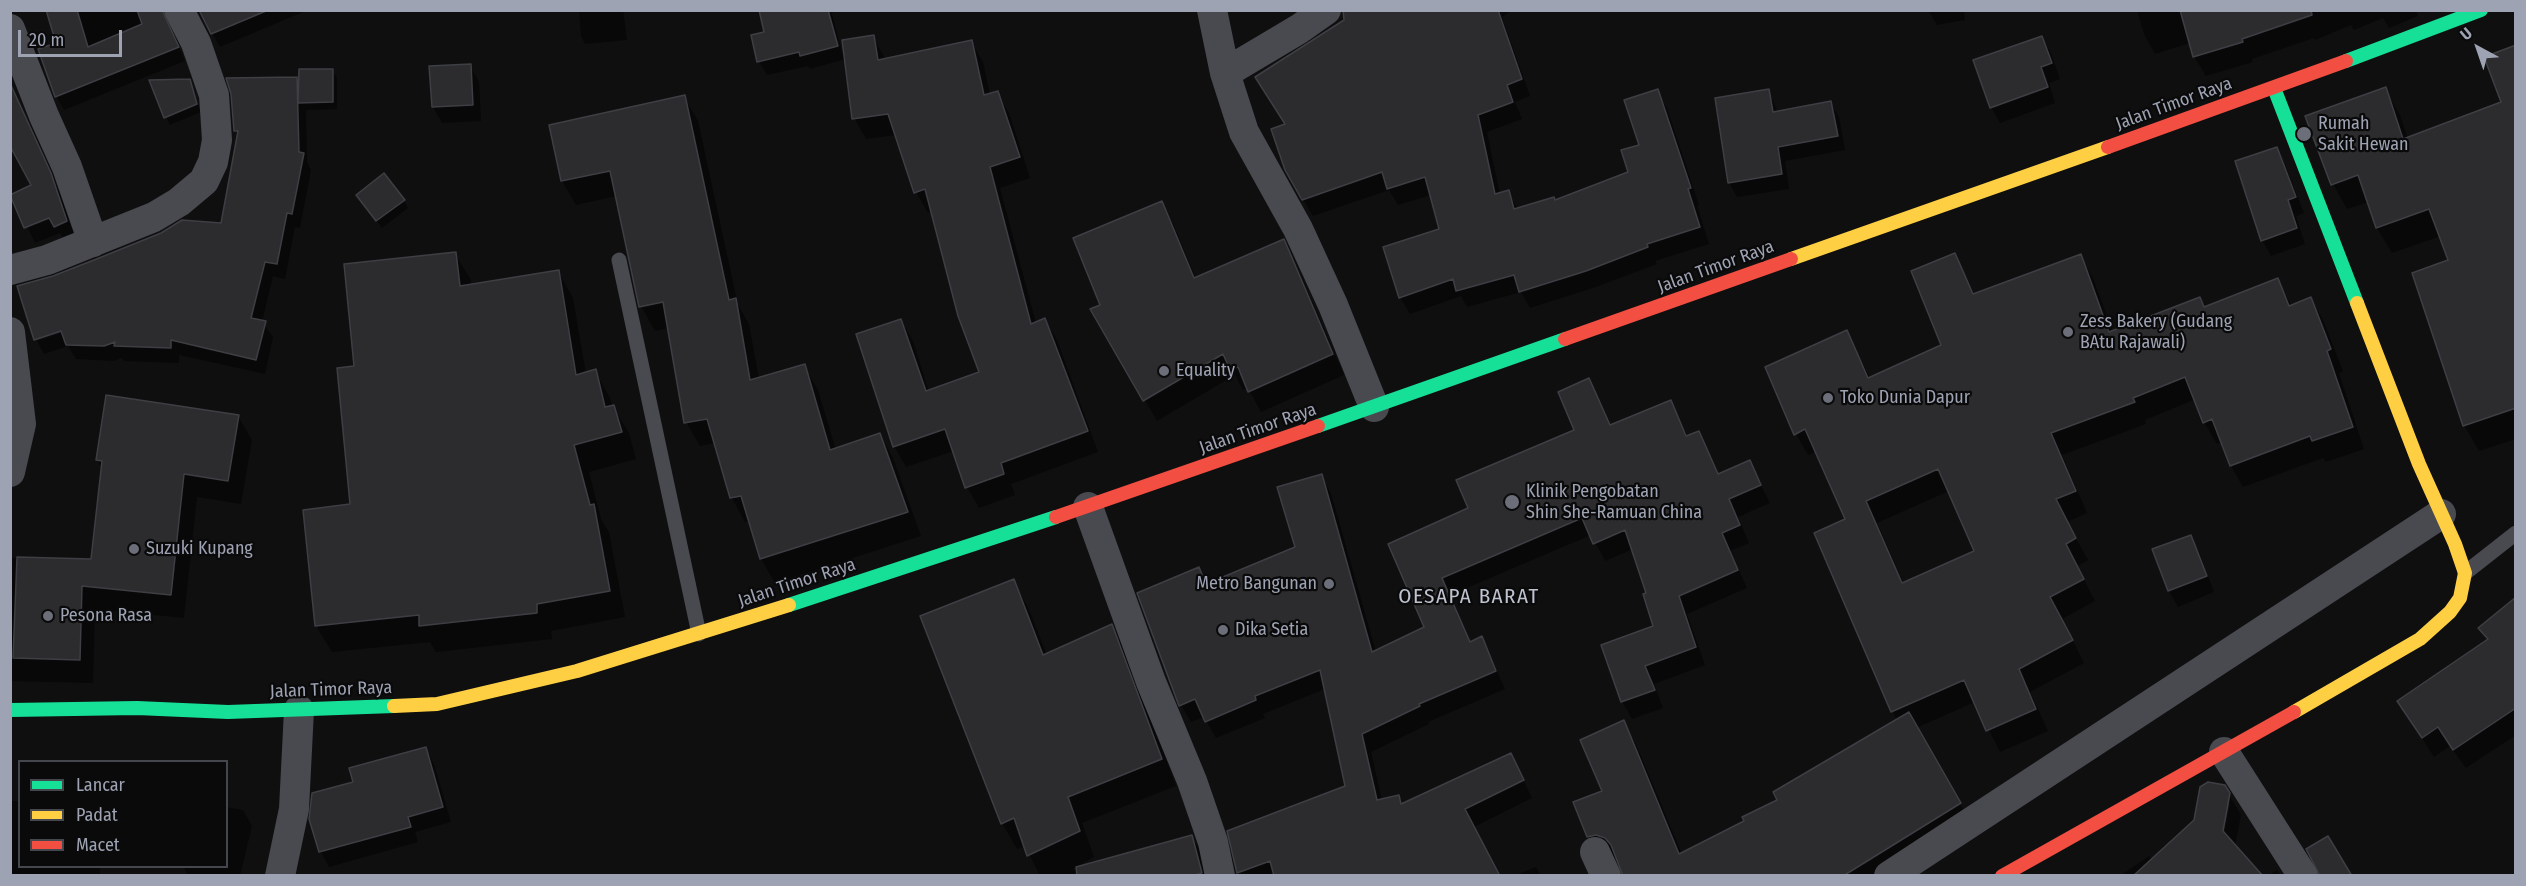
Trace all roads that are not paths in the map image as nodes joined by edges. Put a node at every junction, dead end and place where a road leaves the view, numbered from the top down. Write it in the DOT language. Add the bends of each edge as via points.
graph roads {
  1 [pos="179,10"];
  2 [pos="1212,10"];
  3 [pos="1326,10"];
  4 [pos="2481,10"];
  5 [pos="10,29"];
  6 [pos="1225,73"];
  7 [pos="2274,88"];
  8 [pos="93,242"];
  9 [pos="619,260"];
  10 [pos="10,270"];
  11 [pos="10,332"];
  12 [pos="1374,407"];
  13 [pos="10,472"];
  14 [pos="1088,507"];
  15 [pos="2441,514"];
  16 [pos="2516,533"];
  17 [pos="2464,573"];
  18 [pos="699,634"];
  19 [pos="10,710"];
  20 [pos="299,710"];
  21 [pos="2224,752"];
  22 [pos="280,876"];
  23 [pos="1220,876"];
  24 [pos="1889,876"];
  25 [pos="2002,876"];
  26 [pos="2303,876"];
  1 -- 8 [label="street" via="196,42 214,95 217,140 213,162 204,182 179,202 154,217"];
  2 -- 6 [label="street"];
  3 -- 6 [label="street"];
  4 -- 7 [label="main road, Jalan Timor Raya"];
  5 -- 8 [label="street" via="67,167"];
  6 -- 12 [label="street" via="1244,132 1298,229"];
  7 -- 12 [label="main road, Jalan Timor Raya"];
  7 -- 15 [label="main road"];
  8 -- 10 [label="street"];
  9 -- 18 [label="lane"];
  11 -- 13 [label="street" via="21,424"];
  12 -- 14 [label="main road, Jalan Timor Raya"];
  14 -- 18 [label="main road, Jalan Timor Raya"];
  14 -- 23 [label="street" via="1151,682 1192,781"];
  15 -- 17 [label="main road"];
  15 -- 24 [label="street"];
  16 -- 17 [label="lane"];
  17 -- 21 [label="main road" via="2460,598 2420,639"];
  18 -- 20 [label="main road, Jalan Timor Raya" via="577,671 437,704"];
  19 -- 20 [label="main road, Jalan Timor Raya"];
  20 -- 22 [label="street" via="294,809"];
  21 -- 25 [label="main road"];
  21 -- 26 [label="street"];
}
